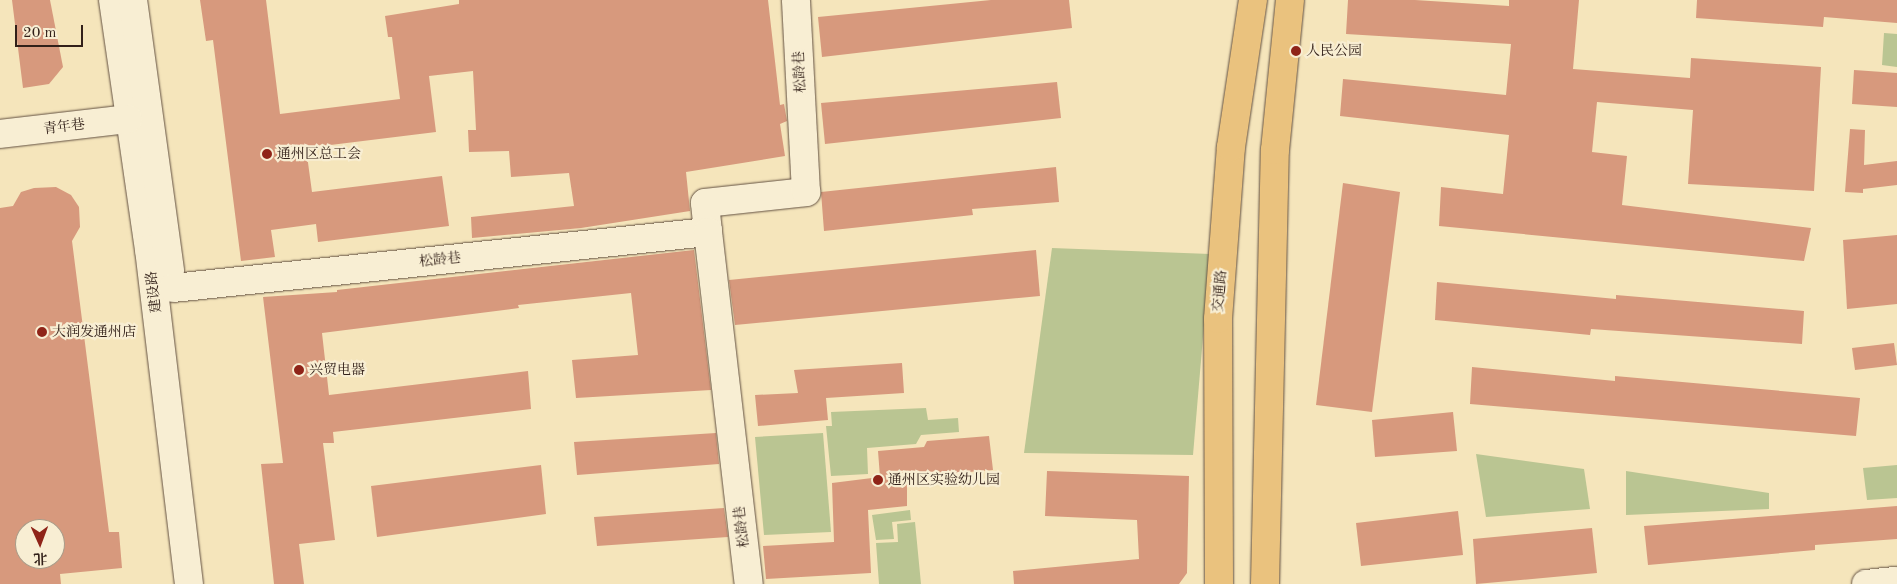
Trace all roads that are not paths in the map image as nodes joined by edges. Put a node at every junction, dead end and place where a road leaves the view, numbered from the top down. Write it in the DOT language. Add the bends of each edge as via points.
graph roads {
  1 [pos="113,0"];
  2 [pos="133,0"];
  3 [pos="796,0"];
  4 [pos="1253,0"];
  5 [pos="1290,0"];
  6 [pos="128,119"];
  7 [pos="0,134"];
  8 [pos="708,232"];
  9 [pos="173,288"];
  10 [pos="1897,580"];
  11 [pos="189,584"];
  12 [pos="207,584"];
  13 [pos="749,584"];
  14 [pos="1219,584"];
  15 [pos="1265,584"];
  16 [pos="1866,584"];
  1 -- 6 [label="street, 建设路"];
  2 -- 9 [label="street, 建设路"];
  3 -- 8 [label="street, 松龄巷" via="806,192 704,203"];
  4 -- 14 [label="main road, 交通路" via="1232,147 1218,319"];
  5 -- 15 [label="main road" via="1275,150"];
  6 -- 7 [label="street, 青年巷"];
  6 -- 11 [label="street, 建设路" via="149,249"];
  8 -- 9 [label="street, 松龄巷"];
  8 -- 13 [label="street, 松龄巷"];
  9 -- 12 [label="street, 建设路"];
  10 -- 16 [label="street"];
}
